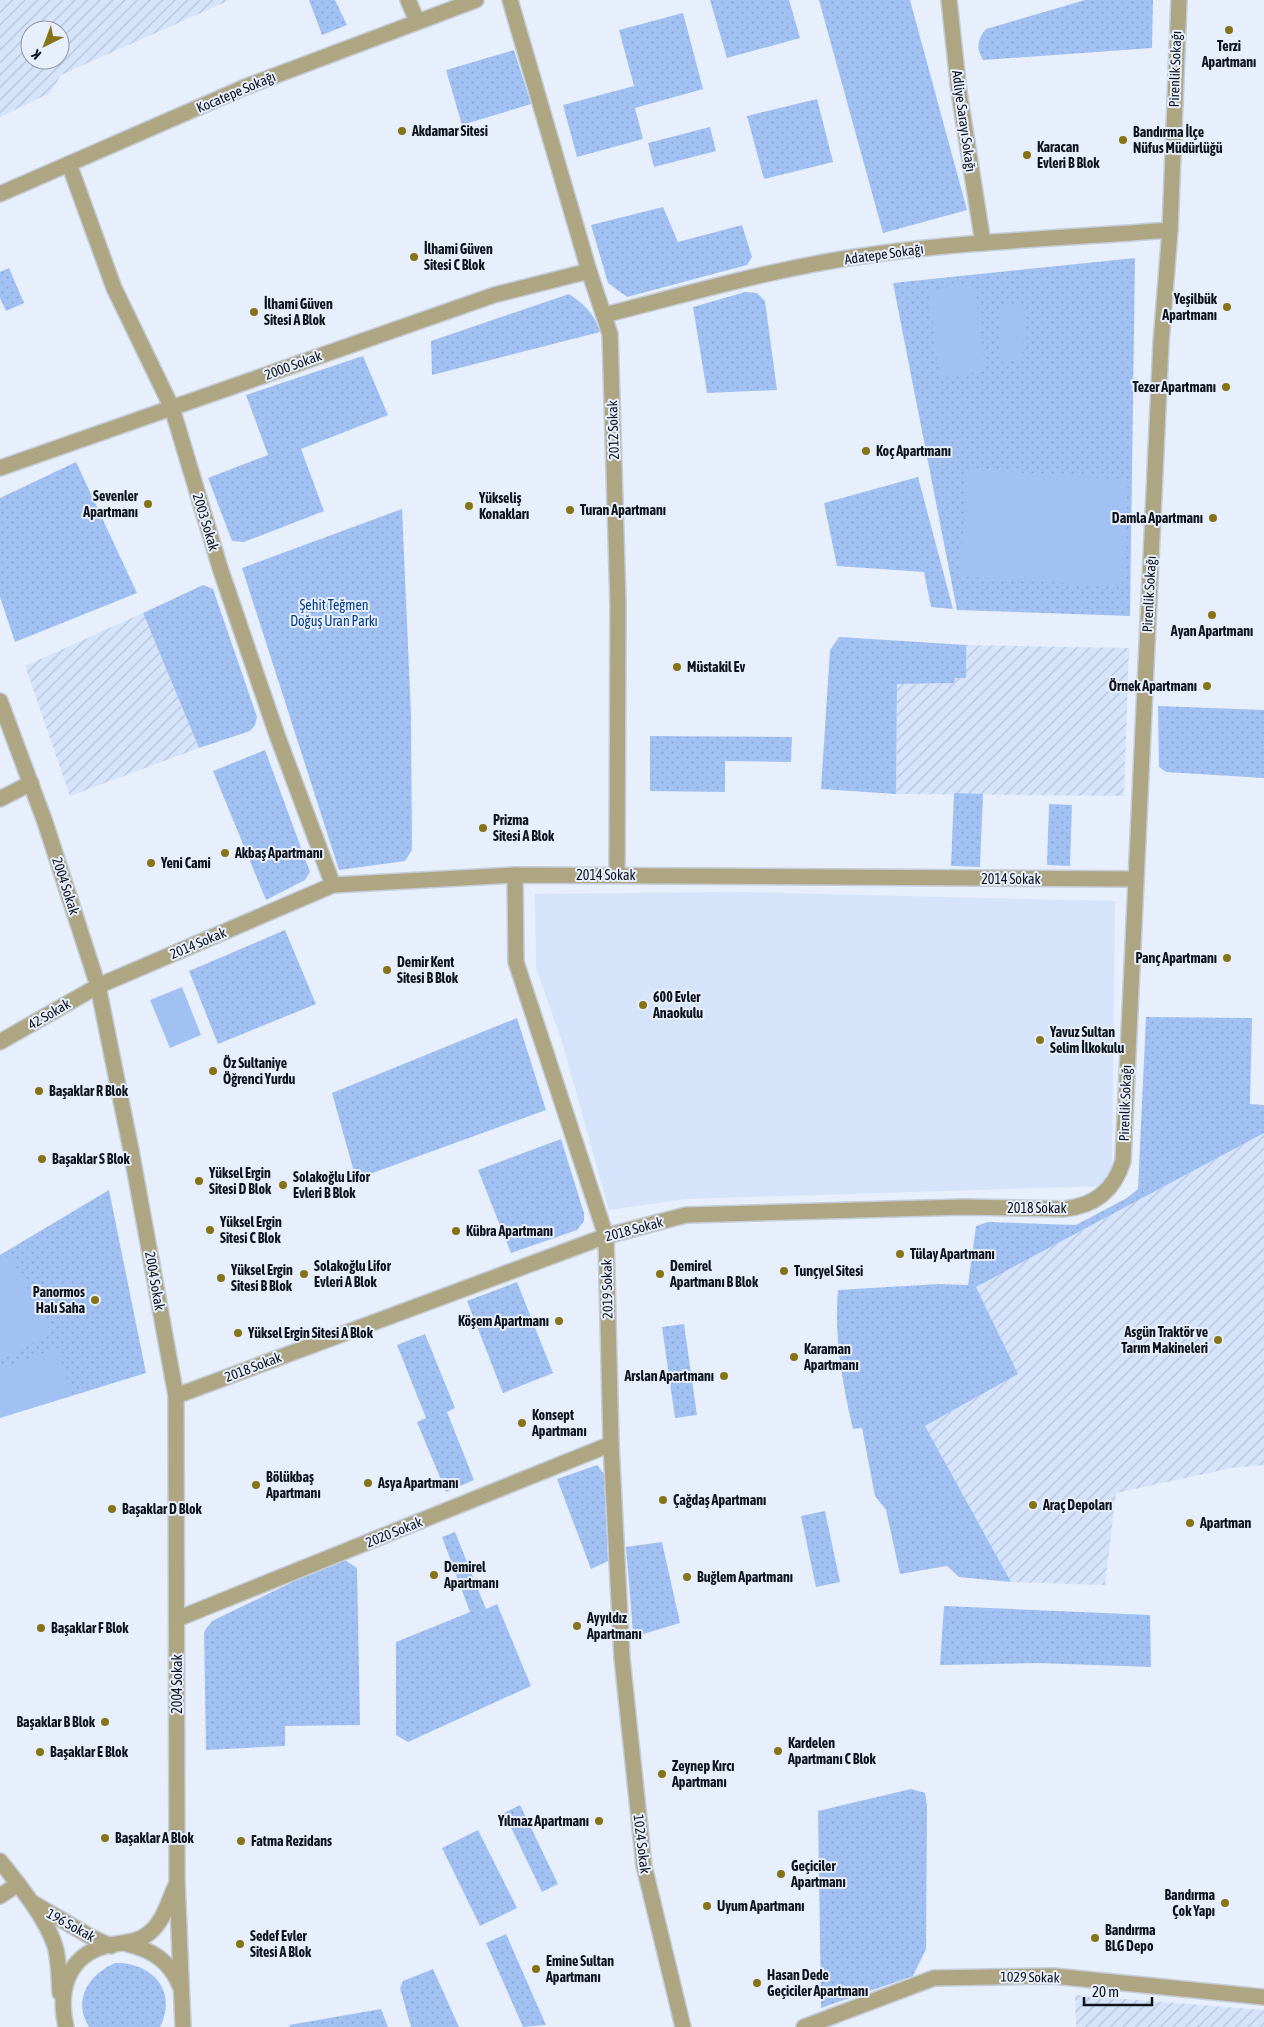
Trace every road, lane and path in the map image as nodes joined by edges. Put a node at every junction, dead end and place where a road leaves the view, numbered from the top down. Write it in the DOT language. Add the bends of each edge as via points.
graph roads {
  1 [pos="408,0"];
  2 [pos="476,0"];
  3 [pos="510,0"];
  4 [pos="948,0"];
  5 [pos="1179,0"];
  6 [pos="417,21"];
  7 [pos="69,164"];
  8 [pos="0,194"];
  9 [pos="1170,230"];
  10 [pos="983,243"];
  11 [pos="589,271"];
  12 [pos="604,315"];
  13 [pos="172,408"];
  14 [pos="0,468"];
  15 [pos="0,701"];
  16 [pos="31,783"];
  17 [pos="0,799"];
  18 [pos="617,874"];
  19 [pos="516,875"];
  20 [pos="1135,880"];
  21 [pos="333,885"];
  22 [pos="98,986"];
  23 [pos="0,1042"];
  24 [pos="1112,1185"];
  25 [pos="606,1236"];
  26 [pos="176,1396"];
  27 [pos="611,1444"];
  28 [pos="177,1619"];
  29 [pos="622,1658"];
  30 [pos="0,1861"];
  31 [pos="177,1880"];
  32 [pos="18,1884"];
  33 [pos="0,1896"];
  34 [pos="32,1902"];
  35 [pos="118,1945"];
  36 [pos="182,1992"];
  37 [pos="1264,1997"];
  38 [pos="62,2008"];
  39 [pos="181,2022"];
  40 [pos="66,2027"];
  41 [pos="683,2027"];
  42 [pos="804,2027"];
  1 -- 6 [label="street"];
  2 -- 6 [label="street, Kocatepe Sokağı"];
  3 -- 11 [label="street, 2012 Sokak"];
  4 -- 10 [label="street, Adliye Sarayı Sokağı"];
  5 -- 9 [label="street, Pirenlik Sokağı"];
  6 -- 7 [label="street, Kocatepe Sokağı" via="245,87"];
  7 -- 8 [label="street, Kocatepe Sokağı"];
  7 -- 13 [label="street, 2003 Sokak" via="114,288"];
  9 -- 10 [label="street, Adatepe Sokağı"];
  9 -- 20 [label="street, Pirenlik Sokağı" via="1161,343"];
  10 -- 12 [label="street, Adatepe Sokağı" via="868,255 776,272"];
  11 -- 12 [label="street, 2012 Sokak"];
  11 -- 13 [label="street, 2000 Sokak" via="494,295"];
  12 -- 18 [label="street, 2012 Sokak" via="610,334 618,604"];
  13 -- 14 [label="street, 2000 Sokak"];
  13 -- 21 [label="street, 2003 Sokak" via="220,568"];
  15 -- 16 [label="street, 2004 Sokak"];
  16 -- 17 [label="street"];
  16 -- 22 [label="street, 2004 Sokak"];
  18 -- 19 [label="street, 2014 Sokak"];
  18 -- 20 [label="street, 2014 Sokak"];
  19 -- 21 [label="street, 2014 Sokak"];
  19 -- 25 [label="street, 2019 Sokak" via="516,962"];
  20 -- 24 [label="street, Pirenlik Sokağı" via="1123,1161"];
  21 -- 22 [label="street, 2014 Sokak"];
  22 -- 23 [label="street, 42 Sokak"];
  22 -- 26 [label="street, 2004 Sokak"];
  24 -- 25 [label="street, 2018 Sokak" via="1093,1202 1064,1209 963,1207 686,1215"];
  25 -- 26 [label="street, 2018 Sokak"];
  25 -- 27 [label="street, 2019 Sokak"];
  26 -- 28 [label="street, 2004 Sokak"];
  27 -- 28 [label="street, 2020 Sokak"];
  27 -- 29 [label="street, 2019 Sokak"];
  28 -- 31 [label="street, 2004 Sokak"];
  29 -- 41 [label="street, 1024 Sokak" via="644,1866"];
  30 -- 32 [label="street, 196 Sokak"];
  31 -- 35 [label="street" via="155,1927 142,1938"];
  31 -- 36 [label="street, 2004 Sokak"];
  32 -- 33 [label="street"];
  32 -- 34 [label="street, 196 Sokak"];
  34 -- 35 [label="street, 196 Sokak" via="92,1937"];
  34 -- 38 [label="street, 196 Sokak" via="56,1949"];
  35 -- 36 [label="street, 196 Sokak" via="144,1948 162,1958 175,1974"];
  35 -- 38 [label="street" via="87,1955 72,1970 64,1988"];
  36 -- 39 [label="street, 2004 Sokak"];
  37 -- 42 [label="street, 1029 Sokak" via="1053,1976 934,1978"];
  38 -- 40 [label="street, 196 Sokak"];
}
